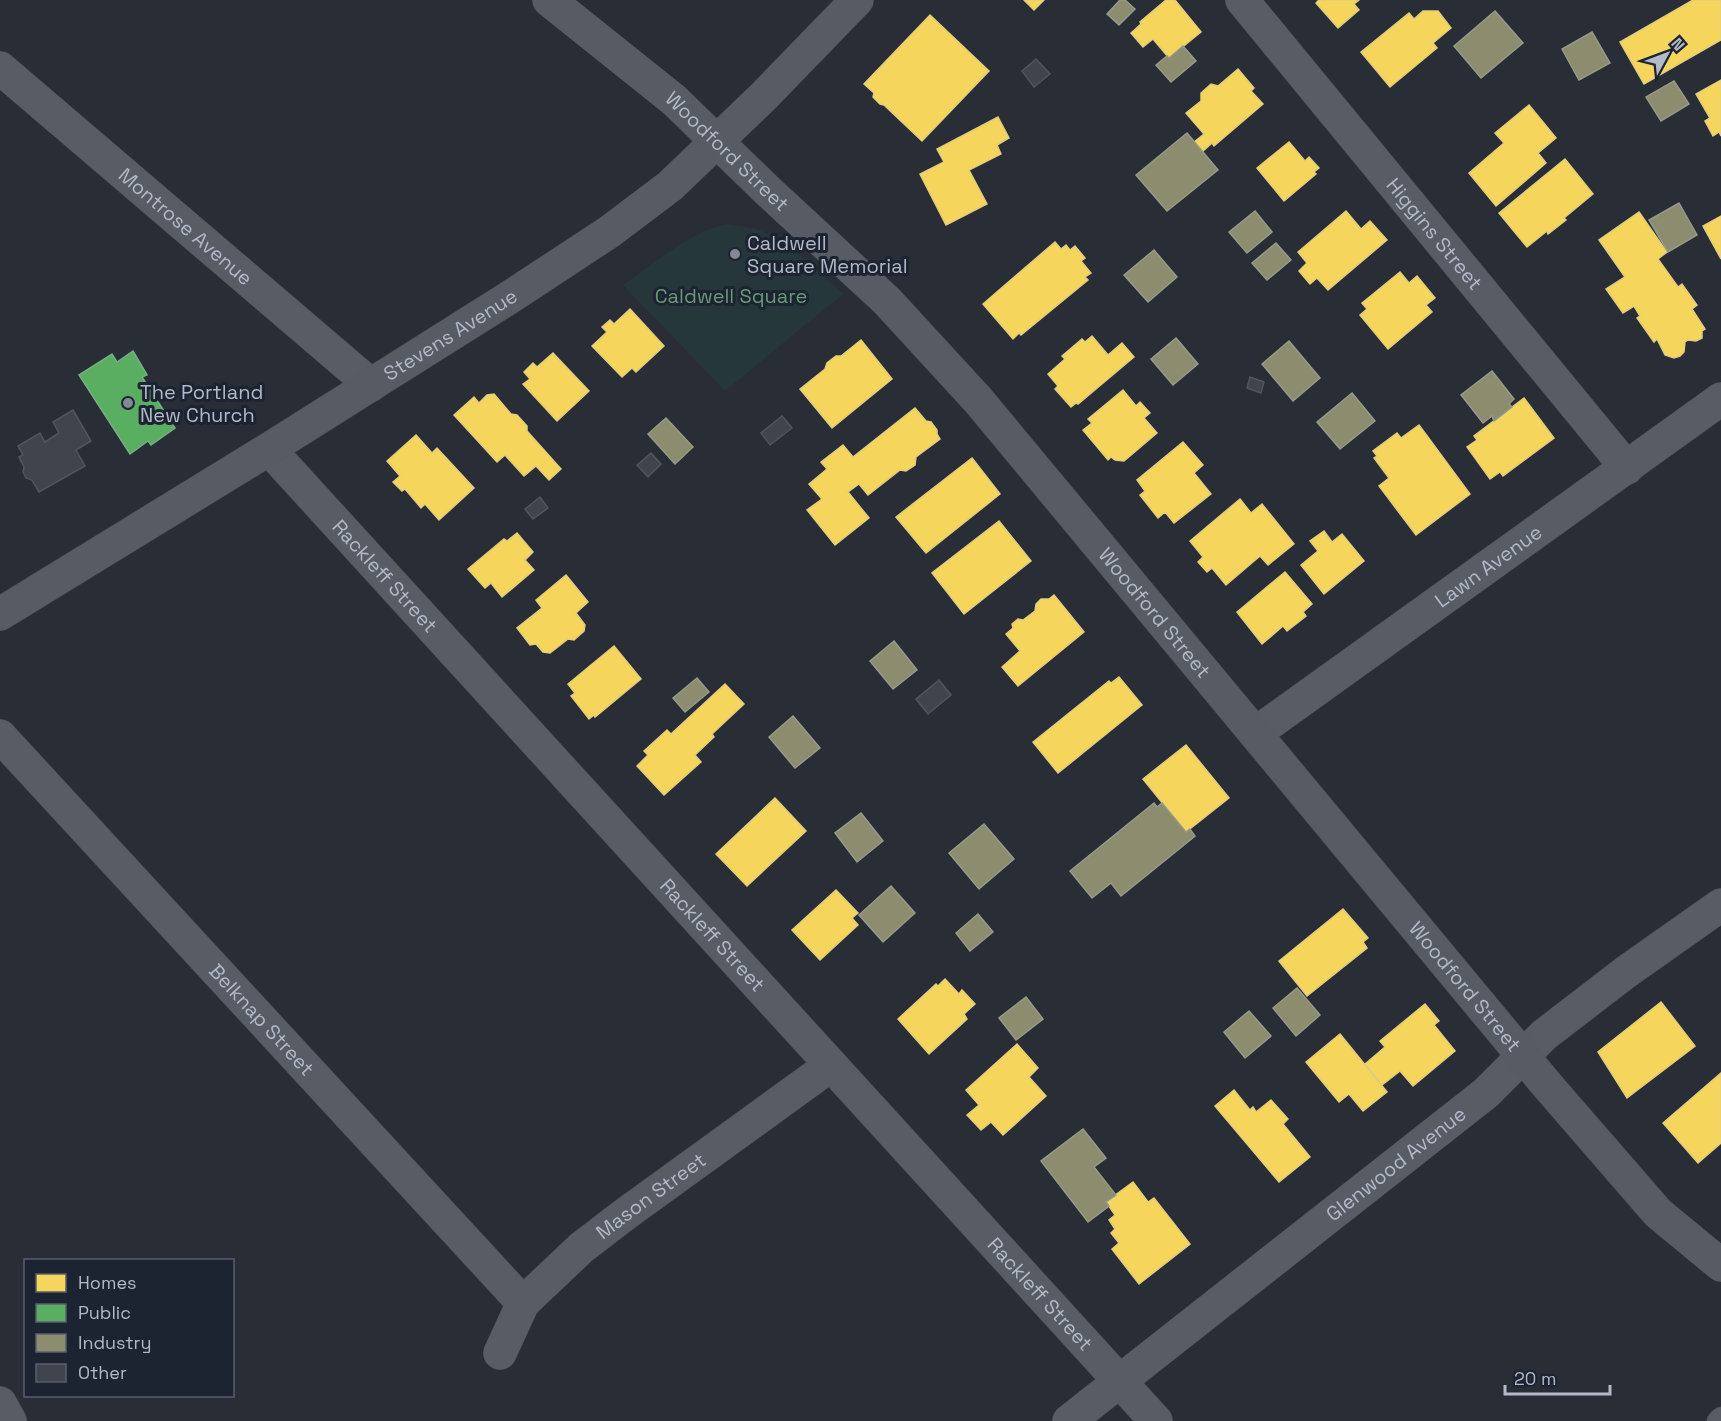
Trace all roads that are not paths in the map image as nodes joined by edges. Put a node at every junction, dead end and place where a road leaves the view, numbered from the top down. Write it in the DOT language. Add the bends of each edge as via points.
graph roads {
  1 [pos="549,0"];
  2 [pos="857,0"];
  3 [pos="1242,0"];
  4 [pos="0,68"];
  5 [pos="716,141"];
  6 [pos="371,385"];
  7 [pos="1721,399"];
  8 [pos="269,449"];
  9 [pos="1627,468"];
  10 [pos="0,614"];
  11 [pos="1256,733"];
  12 [pos="0,736"];
  13 [pos="1721,905"];
  14 [pos="1523,1056"];
  15 [pos="831,1065"];
  16 [pos="1721,1265"];
  17 [pos="523,1304"];
  18 [pos="500,1353"];
  19 [pos="1119,1382"];
  20 [pos="0,1403"];
  21 [pos="1721,1417"];
  22 [pos="10,1421"];
  23 [pos="1069,1421"];
  24 [pos="1155,1421"];
  25 [pos="1717,1421"];
  1 -- 5 [label="main road, Woodford Street" via="674,100"];
  2 -- 5 [label="main road, Stevens Avenue"];
  3 -- 9 [label="street, Higgins Street"];
  4 -- 6 [label="street, Montrose Avenue"];
  5 -- 6 [label="main road, Stevens Avenue" via="670,186 609,232"];
  5 -- 11 [label="main road, Woodford Street" via="887,301 978,400"];
  6 -- 8 [label="main road, Stevens Avenue"];
  7 -- 9 [label="street, Lawn Avenue"];
  8 -- 10 [label="main road, Stevens Avenue"];
  8 -- 15 [label="street, Rackleff Street"];
  9 -- 11 [label="street, Lawn Avenue"];
  11 -- 14 [label="main road, Woodford Street"];
  12 -- 17 [label="street, Belknap Street"];
  13 -- 14 [label="street, Glenwood Avenue" via="1626,972 1544,1035"];
  14 -- 16 [label="main road, Woodford Street" via="1658,1212"];
  14 -- 19 [label="street, Glenwood Avenue" via="1486,1092"];
  15 -- 17 [label="street, Mason Street" via="581,1248"];
  15 -- 19 [label="street, Rackleff Street"];
  17 -- 18 [label="street, Mason Street"];
  19 -- 23 [label="street, Glenwood Avenue"];
  19 -- 24 [label="street, Rackleff Street"];
  20 -- 22 [label="street"];
  21 -- 25 [label="lane"];
}
